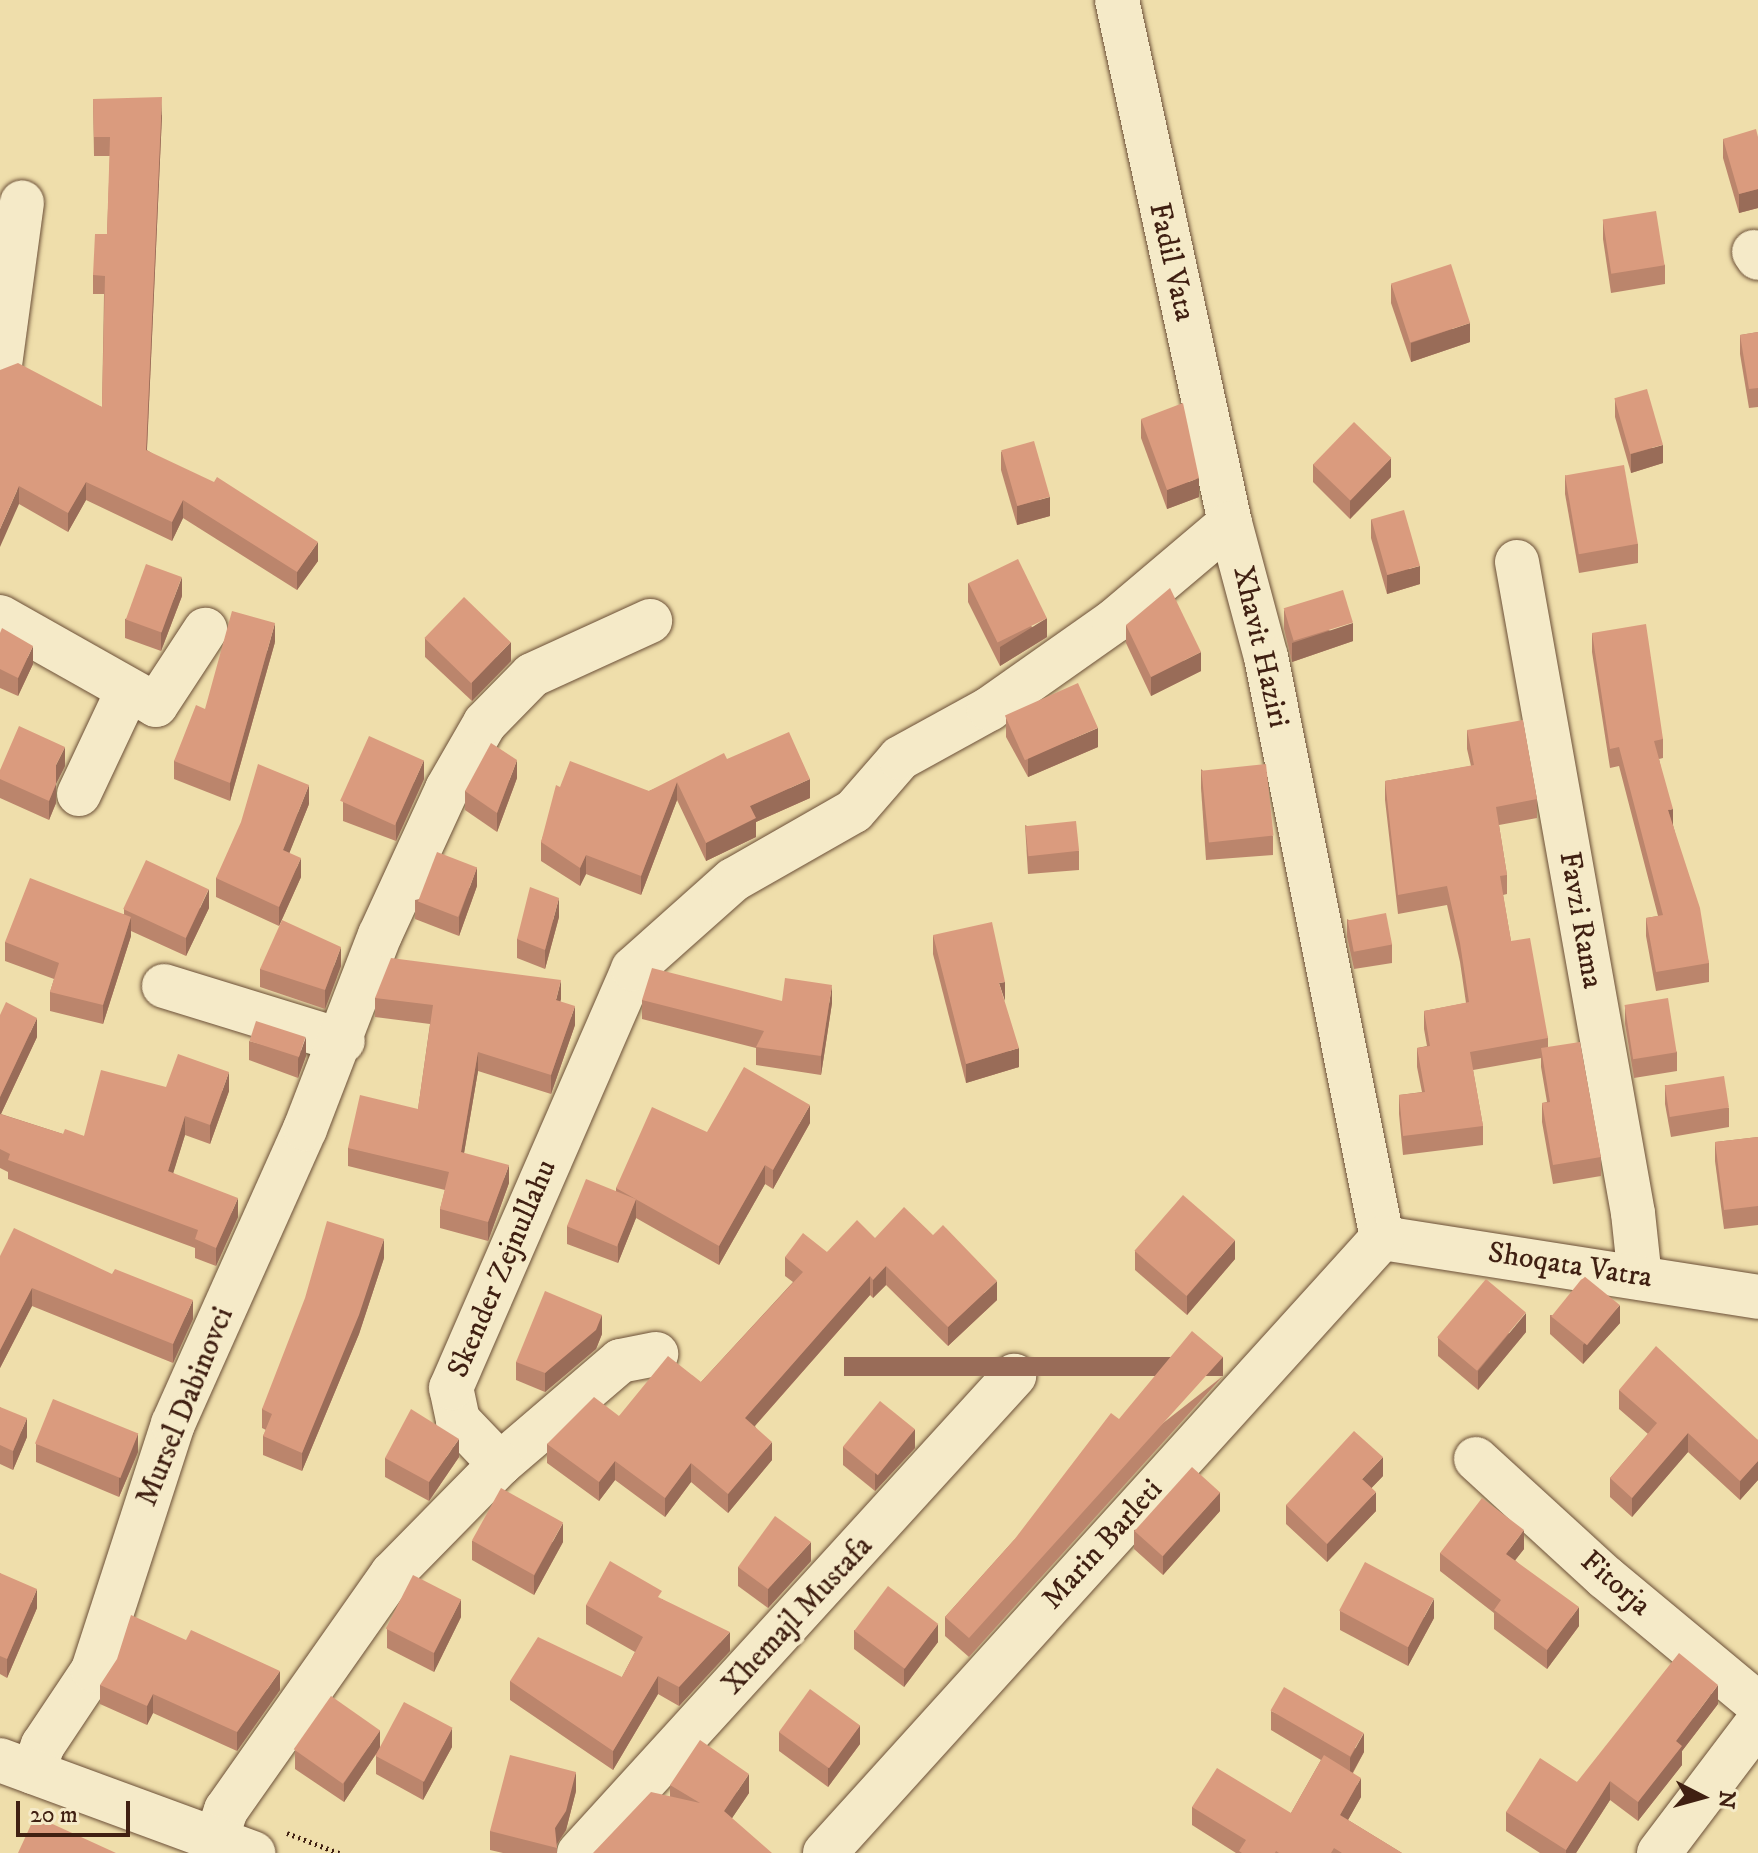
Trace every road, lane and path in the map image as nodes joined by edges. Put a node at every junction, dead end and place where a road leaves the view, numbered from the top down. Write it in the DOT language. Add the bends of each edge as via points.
graph roads {
  1 [pos="1117,0"];
  2 [pos="22,202"];
  3 [pos="0,365"];
  4 [pos="1230,523"];
  5 [pos="1517,562"];
  6 [pos="0,617"];
  7 [pos="650,621"];
  8 [pos="205,630"];
  9 [pos="127,692"];
  10 [pos="79,794"];
  11 [pos="854,811"];
  12 [pos="164,986"];
  13 [pos="343,1041"];
  14 [pos="1382,1238"];
  15 [pos="1640,1278"];
  16 [pos="1758,1297"];
  17 [pos="656,1354"];
  18 [pos="1014,1376"];
  19 [pos="1476,1459"];
  20 [pos="500,1464"];
  21 [pos="1758,1704"];
  22 [pos="1758,1722"];
  23 [pos="17,1766"];
  24 [pos="235,1846"];
  25 [pos="579,1853"];
  26 [pos="825,1853"];
  27 [pos="1659,1853"];
  1 -- 4 [label="street, Fadil Vata"];
  2 -- 3 [label="street"];
  4 -- 11 [label="street, Xhavit Haziri" via="1114,621 989,709 900,758"];
  4 -- 14 [label="street, Xhavit Haziri" via="1266,657"];
  5 -- 15 [label="street, Favzi Rama" via="1633,1213"];
  6 -- 9 [label="street"];
  7 -- 13 [label="street, Mursel Dabinovci" via="532,675 485,723 447,789 380,935"];
  8 -- 9 [label="street" via="156,705"];
  9 -- 10 [label="street"];
  11 -- 20 [label="street, Skender Zejnullahu" via="733,880 633,969 451,1388 458,1420"];
  12 -- 13 [label="street"];
  13 -- 23 [label="street, Mursel Dabinovci" via="173,1424 93,1670 43,1745"];
  14 -- 15 [label="street, Shoqata Vatra"];
  14 -- 26 [label="street, Marin Barleti"];
  15 -- 16 [label="street, Shoqata Vatra"];
  17 -- 20 [label="street" via="620,1361"];
  18 -- 25 [label="street, Xhemajl Mustafa"];
  19 -- 21 [label="street, Fitorja" via="1605,1577"];
  20 -- 24 [label="street" via="392,1574 226,1810"];
  22 -- 27 [label="street"];
  23 -- 24 [label="street"];
}
